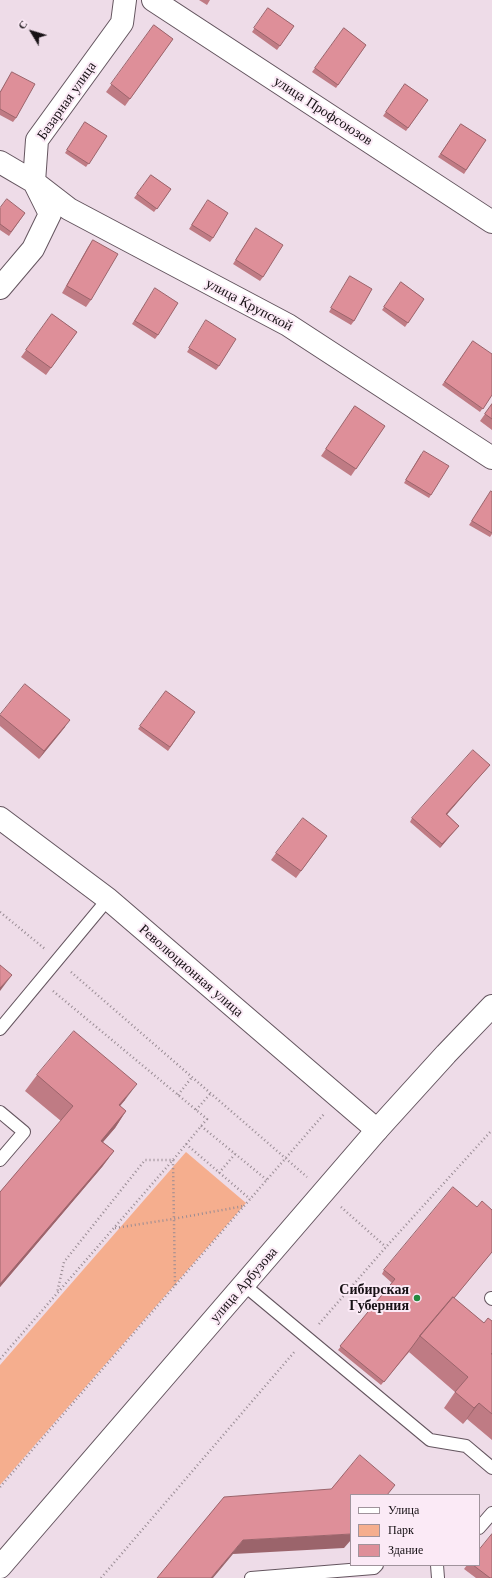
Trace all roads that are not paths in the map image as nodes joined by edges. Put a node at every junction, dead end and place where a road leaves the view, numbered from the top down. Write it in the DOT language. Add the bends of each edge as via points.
graph roads {
  1 [pos="125,0"];
  2 [pos="153,0"];
  3 [pos="0,162"];
  4 [pos="34,182"];
  5 [pos="492,222"];
  6 [pos="0,288"];
  7 [pos="492,458"];
  8 [pos="0,818"];
  9 [pos="108,899"];
  10 [pos="492,1006"];
  11 [pos="0,1029"];
  12 [pos="0,1112"];
  13 [pos="377,1130"];
  14 [pos="0,1160"];
  15 [pos="244,1285"];
  16 [pos="492,1468"];
  17 [pos="492,1513"];
  18 [pos="480,1527"];
  19 [pos="376,1566"];
  20 [pos="437,1566"];
  21 [pos="0,1567"];
  22 [pos="251,1578"];
  23 [pos="438,1578"];
  1 -- 4 [label="street, Базарная улица" via="122,23 37,140"];
  2 -- 5 [label="street, улица Профсоюзов"];
  3 -- 4 [label="street, улица Крупской"];
  4 -- 6 [label="street" via="50,214 33,249"];
  4 -- 7 [label="street, улица Крупской" via="69,209 288,325"];
  8 -- 9 [label="street, Революционная улица"];
  9 -- 11 [label="lane"];
  9 -- 13 [label="street, Революционная улица"];
  10 -- 13 [label="street, улица Арбузова"];
  12 -- 14 [label="lane" via="24,1132"];
  13 -- 15 [label="street, улица Арбузова"];
  15 -- 16 [label="lane" via="430,1440 466,1446"];
  15 -- 21 [label="street, улица Арбузова"];
  17 -- 18 [label="lane"];
  19 -- 22 [label="lane"];
  20 -- 23 [label="lane"];
}
